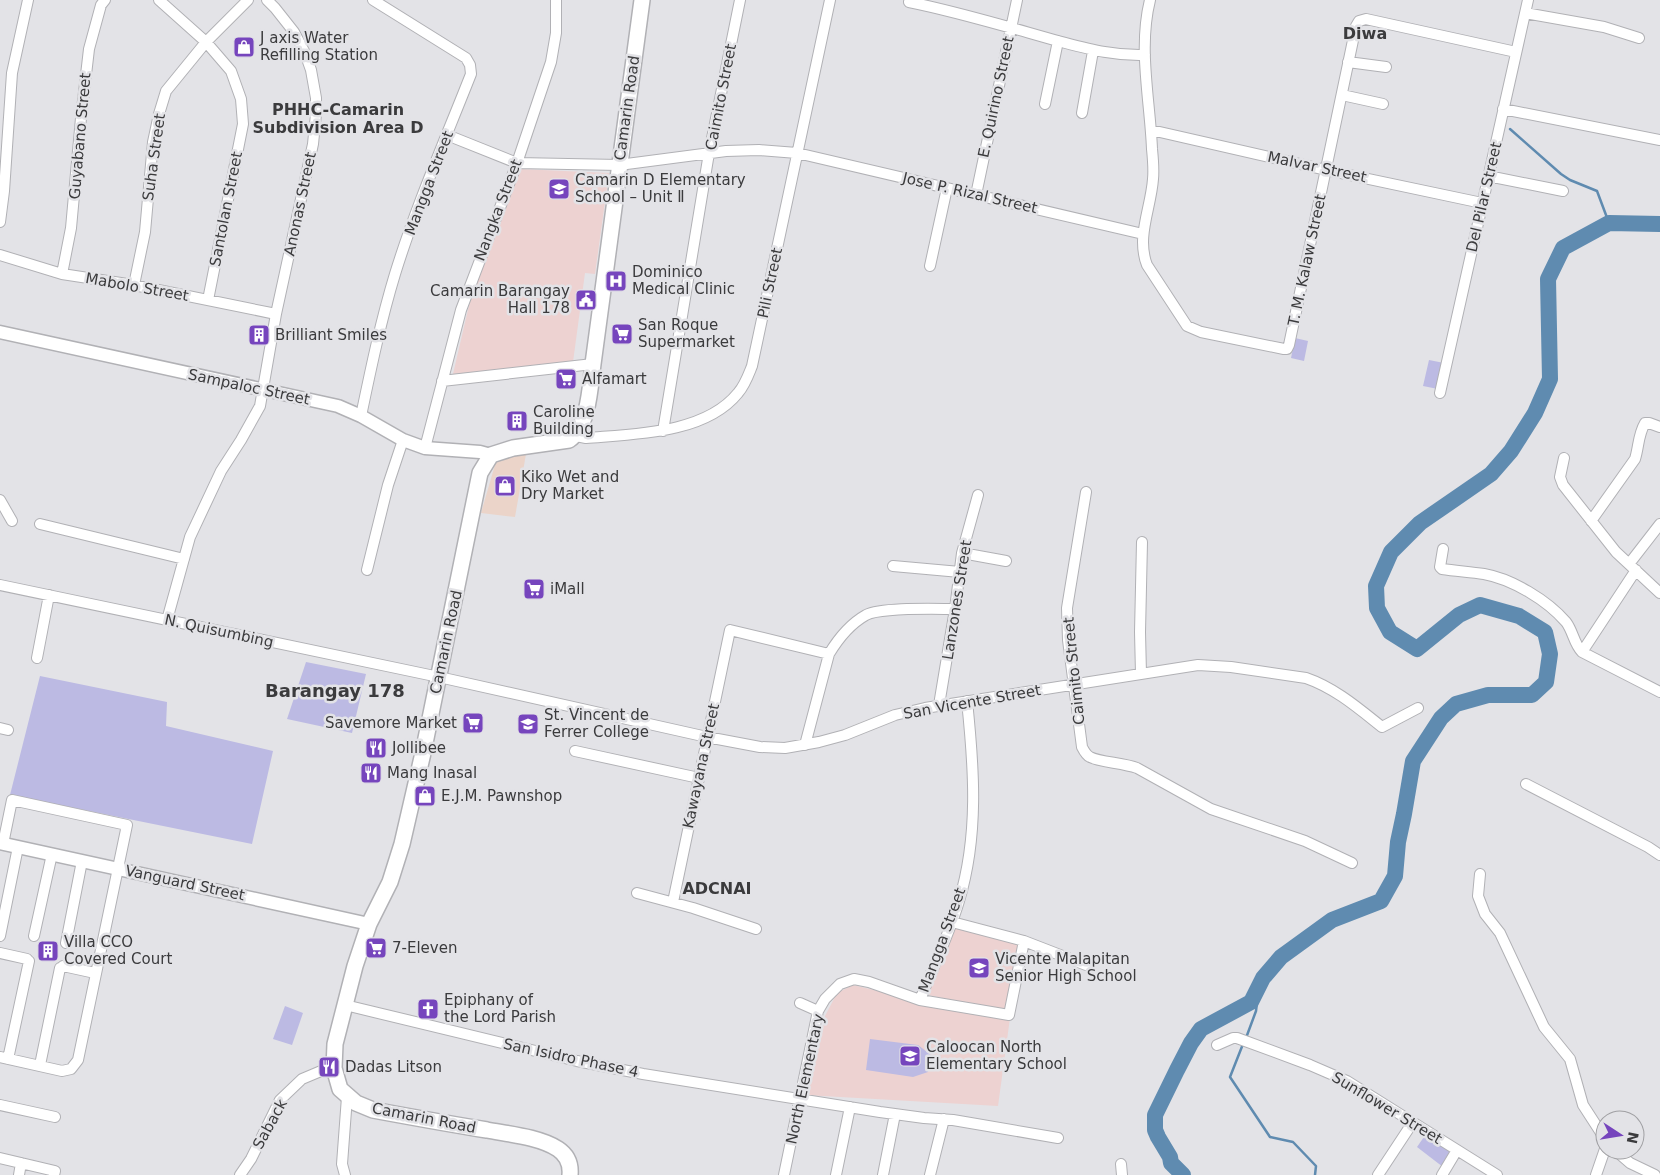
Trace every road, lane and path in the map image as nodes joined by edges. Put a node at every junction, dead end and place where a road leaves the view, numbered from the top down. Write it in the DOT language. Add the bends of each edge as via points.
graph roads {
  1 [pos="28,0"];
  2 [pos="105,0"];
  3 [pos="159,0"];
  4 [pos="248,0"];
  5 [pos="267,0"];
  6 [pos="373,0"];
  7 [pos="556,0"];
  8 [pos="642,0"];
  9 [pos="740,0"];
  10 [pos="830,0"];
  11 [pos="1017,0"];
  12 [pos="1150,0"];
  13 [pos="1528,0"];
  14 [pos="909,2"];
  15 [pos="1525,13"];
  16 [pos="1011,29"];
  17 [pos="1639,38"];
  18 [pos="1058,41"];
  19 [pos="206,42"];
  20 [pos="1093,51"];
  21 [pos="1516,52"];
  22 [pos="1145,55"];
  23 [pos="1348,62"];
  24 [pos="1386,67"];
  25 [pos="1342,95"];
  26 [pos="1045,104"];
  27 [pos="1383,104"];
  28 [pos="1503,109"];
  29 [pos="1082,113"];
  30 [pos="1151,130"];
  31 [pos="447,135"];
  32 [pos="1660,140"];
  33 [pos="710,153"];
  34 [pos="797,153"];
  35 [pos="517,164"];
  36 [pos="619,165"];
  37 [pos="1326,170"];
  38 [pos="1488,176"];
  39 [pos="947,188"];
  40 [pos="1562,191"];
  41 [pos="976,195"];
  42 [pos="1482,203"];
  43 [pos="0,222"];
  44 [pos="1143,234"];
  45 [pos="0,255"];
  46 [pos="930,266"];
  47 [pos="62,274"];
  48 [pos="134,285"];
  49 [pos="208,300"];
  50 [pos="276,314"];
  51 [pos="0,332"];
  52 [pos="593,364"];
  53 [pos="442,381"];
  54 [pos="262,390"];
  55 [pos="1440,393"];
  56 [pos="361,416"];
  57 [pos="1660,427"];
  58 [pos="663,431"];
  59 [pos="576,436"];
  60 [pos="403,440"];
  61 [pos="425,448"];
  62 [pos="492,455"];
  63 [pos="1564,458"];
  64 [pos="1086,492"];
  65 [pos="978,495"];
  66 [pos="0,500"];
  67 [pos="0,518"];
  68 [pos="1591,521"];
  69 [pos="40,524"];
  70 [pos="1660,524"];
  71 [pos="1142,542"];
  72 [pos="1443,549"];
  73 [pos="962,553"];
  74 [pos="184,559"];
  75 [pos="1006,562"];
  76 [pos="893,566"];
  77 [pos="1632,567"];
  78 [pos="367,570"];
  79 [pos="960,572"];
  80 [pos="0,585"];
  81 [pos="1660,593"];
  82 [pos="48,595"];
  83 [pos="955,609"];
  84 [pos="166,620"];
  85 [pos="1582,652"];
  86 [pos="829,654"];
  87 [pos="37,658"];
  88 [pos="1141,674"];
  89 [pos="439,676"];
  90 [pos="1074,685"];
  91 [pos="1660,692"];
  92 [pos="967,701"];
  93 [pos="940,705"];
  94 [pos="1418,708"];
  95 [pos="707,737"];
  96 [pos="805,745"];
  97 [pos="575,751"];
  98 [pos="698,778"];
  99 [pos="1526,784"];
  100 [pos="1,844"];
  101 [pos="18,847"];
  102 [pos="52,854"];
  103 [pos="1660,855"];
  104 [pos="82,861"];
  105 [pos="1352,863"];
  106 [pos="118,868"];
  107 [pos="1480,874"];
  108 [pos="637,893"];
  109 [pos="673,902"];
  110 [pos="952,922"];
  111 [pos="369,924"];
  112 [pos="756,929"];
  113 [pos="0,936"];
  114 [pos="34,936"];
  115 [pos="1024,941"];
  116 [pos="66,943"];
  117 [pos="0,953"];
  118 [pos="1086,965"];
  119 [pos="95,974"];
  120 [pos="920,1000"];
  121 [pos="800,1003"];
  122 [pos="345,1005"];
  123 [pos="818,1011"];
  124 [pos="1217,1045"];
  125 [pos="4,1058"];
  126 [pos="40,1065"];
  127 [pos="334,1068"];
  128 [pos="347,1097"];
  129 [pos="799,1099"];
  130 [pos="0,1105"];
  131 [pos="850,1107"];
  132 [pos="894,1114"];
  133 [pos="55,1117"];
  134 [pos="944,1119"];
  135 [pos="1413,1122"];
  136 [pos="1595,1123"];
  137 [pos="1058,1138"];
  138 [pos="1457,1150"];
  139 [pos="0,1158"];
  140 [pos="1601,1160"];
  141 [pos="1627,1160"];
  142 [pos="22,1163"];
  143 [pos="1121,1164"];
  144 [pos="19,1175"];
  145 [pos="54,1175"];
  146 [pos="240,1175"];
  147 [pos="345,1175"];
  148 [pos="570,1175"];
  149 [pos="784,1175"];
  150 [pos="836,1175"];
  151 [pos="883,1175"];
  152 [pos="930,1175"];
  153 [pos="1122,1175"];
  154 [pos="1378,1175"];
  155 [pos="1442,1175"];
  156 [pos="1496,1175"];
  157 [pos="1596,1175"];
  158 [pos="1655,1175"];
  1 -- 43 [label="street" via="12,73"];
  2 -- 47 [label="street, Guyabano Street" via="89,49 71,228"];
  3 -- 19 [label="street, Santolan Street"];
  4 -- 19 [label="street, Suha Street"];
  5 -- 50 [label="street, Anonas Street" via="284,19 305,53 314,83 316,114 313,144"];
  6 -- 31 [label="street, Mangga Street" via="466,58 470,65 470,74"];
  7 -- 35 [label="street, Nangka Street" via="552,56"];
  8 -- 36 [label="main road, Camarin Road"];
  9 -- 33 [label="street, Caimito Street"];
  10 -- 34 [label="street, Pili Street"];
  11 -- 16 [label="street, E. Quirino Street"];
  12 -- 22 [label="street"];
  13 -- 15 [label="street, Del Pilar Street"];
  14 -- 16 [label="street"];
  15 -- 17 [label="street" via="1604,27"];
  15 -- 21 [label="street, Del Pilar Street"];
  16 -- 18 [label="street"];
  16 -- 41 [label="street, E. Quirino Street"];
  18 -- 20 [label="street"];
  18 -- 26 [label="street"];
  19 -- 48 [label="street, Suha Street" via="166,91 159,114 153,142 145,232"];
  19 -- 49 [label="street, Santolan Street" via="231,72 241,99 243,124"];
  20 -- 22 [label="street" via="1124,56"];
  20 -- 29 [label="street"];
  21 -- 23 [label="street, T. M. Kalaw Street" via="1366,19 1356,26"];
  21 -- 28 [label="street, Del Pilar Street"];
  22 -- 30 [label="street"];
  23 -- 24 [label="street"];
  23 -- 25 [label="street, T. M. Kalaw Street"];
  25 -- 27 [label="street"];
  25 -- 37 [label="street, T. M. Kalaw Street"];
  28 -- 32 [label="street"];
  28 -- 38 [label="street, Del Pilar Street"];
  30 -- 37 [label="street, Malvar Street"];
  30 -- 44 [label="street" via="1154,178"];
  31 -- 35 [label="street"];
  31 -- 56 [label="street, Mangga Street" via="395,274"];
  33 -- 34 [label="street, Jose P. Rizal Street" via="759,150"];
  33 -- 36 [label="street, Jose P. Rizal Street"];
  33 -- 58 [label="street, Caimito Street"];
  34 -- 39 [label="street, Jose P. Rizal Street"];
  34 -- 58 [label="street, Pili Street" via="752,366 746,380 727,405 714,413 697,422"];
  35 -- 36 [label="street, Jose P. Rizal Street"];
  35 -- 53 [label="street, Nangka Street" via="461,310"];
  36 -- 52 [label="main road, Camarin Road"];
  37 -- 42 [label="street, Malvar Street"];
  37 -- 44 [label="street, T. M. Kalaw Street" via="1287,349 1209,334 1187,326 1147,265 1142,246"];
  38 -- 40 [label="street"];
  38 -- 42 [label="street, Del Pilar Street"];
  39 -- 41 [label="street, Jose P. Rizal Street"];
  39 -- 46 [label="street"];
  41 -- 44 [label="street, Jose P. Rizal Street"];
  42 -- 55 [label="street, Del Pilar Street"];
  45 -- 47 [label="street, Mabolo Street"];
  47 -- 48 [label="street, Mabolo Street"];
  48 -- 49 [label="street, Mabolo Street"];
  49 -- 50 [label="street, Mabolo Street"];
  50 -- 54 [label="street, Anonas Street"];
  51 -- 54 [label="street, Sampaloc Street"];
  52 -- 53 [label="street"];
  52 -- 59 [label="main road, Camarin Road" via="583,422"];
  53 -- 61 [label="street, Nangka Street"];
  54 -- 56 [label="street, Sampaloc Street" via="338,406"];
  54 -- 74 [label="street, Anonas Street" via="260,406 221,471 190,537"];
  56 -- 60 [label="street, Sampaloc Street"];
  57 -- 68 [label="street" via="1645,423 1638,437 1635,458"];
  58 -- 59 [label="street, Pili Street" via="586,438"];
  59 -- 62 [label="main road" via="561,442 513,448"];
  60 -- 61 [label="street, Sampaloc Street"];
  60 -- 78 [label="street" via="388,484"];
  61 -- 62 [label="street, Sampaloc Street"];
  62 -- 89 [label="main road, Camarin Road" via="478,481"];
  63 -- 68 [label="street" via="1560,477 1563,485"];
  64 -- 90 [label="street, Caimito Street" via="1067,608"];
  65 -- 73 [label="street, Lanzones Street"];
  66 -- 67 [label="street" via="12,521"];
  68 -- 77 [label="street"];
  69 -- 74 [label="street"];
  70 -- 77 [label="street"];
  71 -- 88 [label="street"];
  72 -- 85 [label="street" via="1441,568 1486,574 1530,592 1566,622"];
  73 -- 75 [label="street"];
  73 -- 79 [label="street, Lanzones Street"];
  74 -- 84 [label="street, Anonas Street"];
  76 -- 79 [label="street"];
  77 -- 81 [label="street"];
  77 -- 85 [label="street"];
  79 -- 83 [label="street, Lanzones Street"];
  80 -- 82 [label="street, N. Quisumbing"];
  82 -- 84 [label="street, N. Quisumbing"];
  82 -- 87 [label="street"];
  83 -- 86 [label="street" via="883,610 867,614 836,641"];
  83 -- 93 [label="street, Lanzones Street"];
  84 -- 89 [label="street, N. Quisumbing"];
  85 -- 91 [label="street"];
  86 -- 95 [label="street, Kawayana Street" via="730,630"];
  86 -- 96 [label="street"];
  88 -- 90 [label="street, San Vicente Street"];
  88 -- 94 [label="street, San Vicente Street" via="1215,665 1306,678 1328,687 1382,727"];
  89 -- 95 [label="street, San Vicente Street"];
  89 -- 111 [label="main road, Camarin Road" via="397,861"];
  90 -- 92 [label="street, San Vicente Street"];
  90 -- 105 [label="street, Caimito Street" via="1082,747 1090,757 1132,766 1211,810 1305,841"];
  92 -- 93 [label="street, San Vicente Street"];
  92 -- 110 [label="street, Mangga Street" via="974,814 964,880"];
  93 -- 96 [label="street, San Vicente Street" via="895,715 845,735"];
  95 -- 96 [label="street, San Vicente Street" via="766,747"];
  95 -- 98 [label="street, Kawayana Street"];
  97 -- 98 [label="street"];
  98 -- 109 [label="street, Kawayana Street"];
  99 -- 103 [label="street"];
  100 -- 101 [label="street, Vanguard Street"];
  100 -- 106 [label="street" via="12,800 126,824"];
  101 -- 102 [label="street, Vanguard Street"];
  101 -- 113 [label="street"];
  102 -- 104 [label="street, Vanguard Street"];
  102 -- 114 [label="street"];
  104 -- 106 [label="street, Vanguard Street"];
  104 -- 116 [label="street"];
  106 -- 111 [label="street, Vanguard Street"];
  106 -- 119 [label="street"];
  107 -- 136 [label="street" via="1478,896 1485,914 1500,933 1544,1026 1570,1059 1584,1105"];
  108 -- 109 [label="street"];
  109 -- 112 [label="street"];
  110 -- 115 [label="street"];
  110 -- 120 [label="street, Mangga Street"];
  111 -- 122 [label="main road, Camarin Road"];
  115 -- 118 [label="street"];
  115 -- 120 [label="street, North Elementary" via="1009,1016"];
  117 -- 125 [label="street" via="28,960"];
  119 -- 126 [label="street" via="78,1060 72,1069 62,1071"];
  119 -- 126 [label="street" via="62,967"];
  120 -- 123 [label="street, North Elementary" via="854,979 832,990"];
  121 -- 123 [label="street"];
  122 -- 127 [label="main road, Camarin Road" via="335,1044"];
  122 -- 129 [label="street, San Isidro Phase 4" via="577,1061"];
  123 -- 129 [label="street, North Elementary"];
  124 -- 135 [label="street, Sunflower Street" via="1237,1038 1310,1065 1347,1081"];
  125 -- 126 [label="street"];
  127 -- 128 [label="main road, Camarin Road" via="340,1089"];
  127 -- 146 [label="street, Saback" via="302,1078 280,1100"];
  128 -- 147 [label="street" via="342,1164"];
  128 -- 148 [label="main road, Camarin Road" via="373,1110 547,1143 567,1158"];
  129 -- 131 [label="street, San Isidro Phase 4"];
  129 -- 149 [label="street, North Elementary"];
  130 -- 133 [label="street"];
  131 -- 132 [label="street, San Isidro Phase 4"];
  131 -- 150 [label="street"];
  132 -- 134 [label="street, San Isidro Phase 4"];
  132 -- 151 [label="street"];
  134 -- 137 [label="street, San Isidro Phase 4"];
  134 -- 152 [label="street"];
  135 -- 138 [label="street, Sunflower Street"];
  135 -- 154 [label="street"];
  138 -- 155 [label="street"];
  138 -- 156 [label="street, Sunflower Street"];
  139 -- 142 [label="street"];
  140 -- 157 [label="street"];
  141 -- 158 [label="street"];
  142 -- 144 [label="street"];
  142 -- 145 [label="street" via="55,1171"];
  143 -- 153 [label="street"];
}
